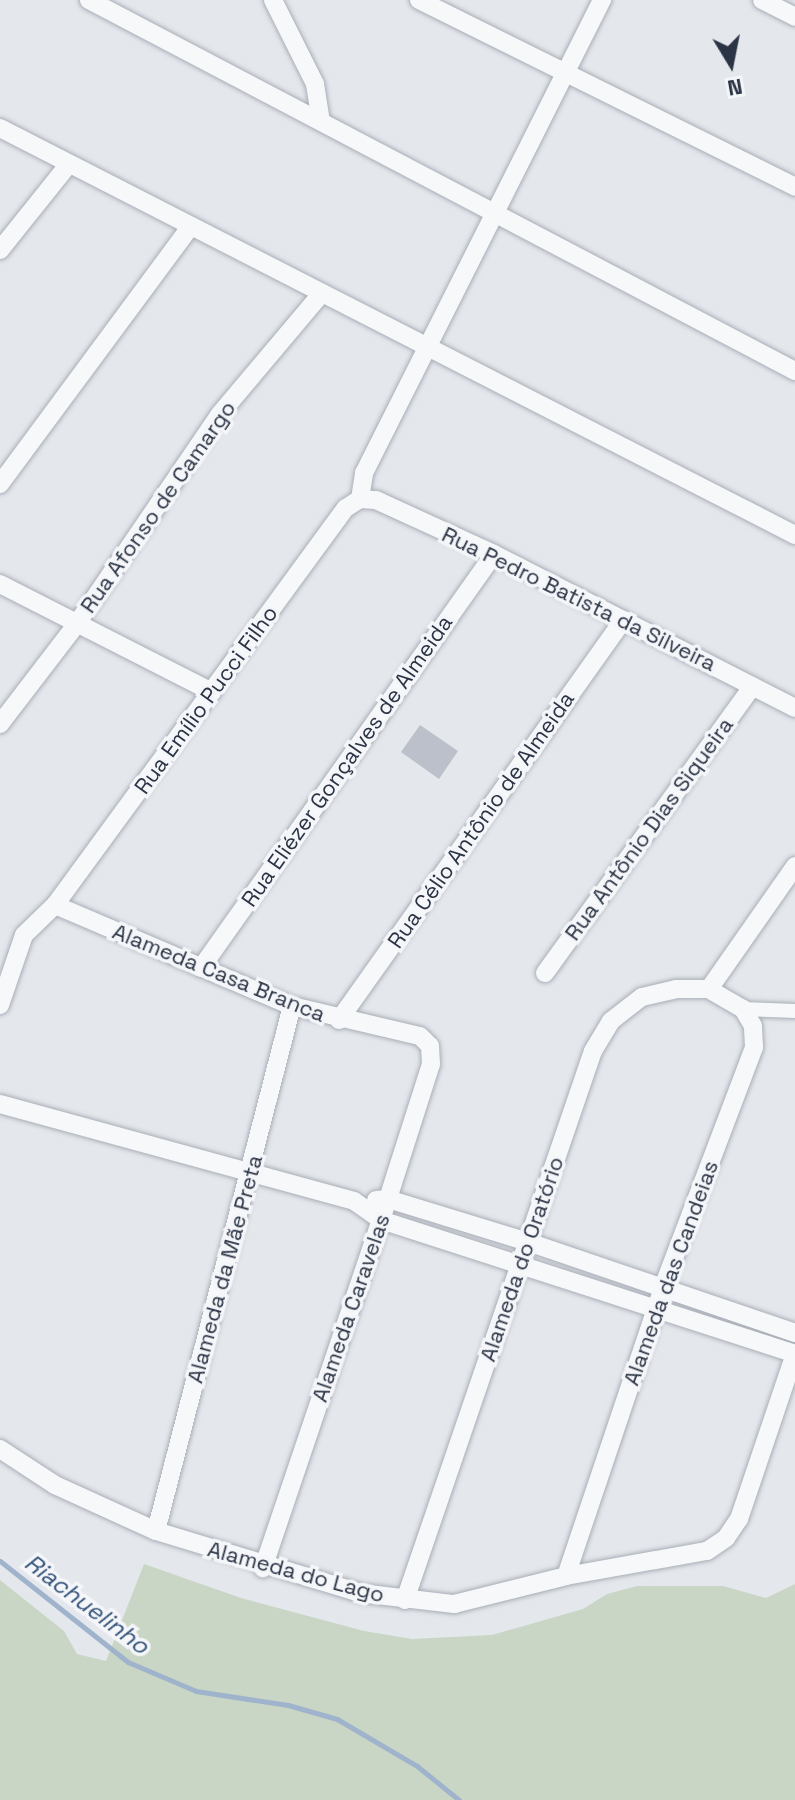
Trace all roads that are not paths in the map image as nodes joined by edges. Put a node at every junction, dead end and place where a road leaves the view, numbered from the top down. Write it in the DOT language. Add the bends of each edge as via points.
graph roads {
  1 [pos="89,0"];
  2 [pos="273,0"];
  3 [pos="419,0"];
  4 [pos="602,0"];
  5 [pos="762,0"];
  6 [pos="795,17"];
  7 [pos="567,70"];
  8 [pos="321,121"];
  9 [pos="0,128"];
  10 [pos="69,164"];
  11 [pos="795,187"];
  12 [pos="496,212"];
  13 [pos="191,226"];
  14 [pos="0,250"];
  15 [pos="321,294"];
  16 [pos="428,349"];
  17 [pos="795,371"];
  18 [pos="0,484"];
  19 [pos="360,499"];
  20 [pos="795,535"];
  21 [pos="494,554"];
  22 [pos="0,584"];
  23 [pos="623,620"];
  24 [pos="76,625"];
  25 [pos="753,686"];
  26 [pos="212,692"];
  27 [pos="795,708"];
  28 [pos="0,724"];
  29 [pos="795,866"];
  30 [pos="55,905"];
  31 [pos="201,968"];
  32 [pos="545,973"];
  33 [pos="709,989"];
  34 [pos="0,1005"];
  35 [pos="292,1006"];
  36 [pos="743,1009"];
  37 [pos="795,1011"];
  38 [pos="339,1020"];
  39 [pos="430,1046"];
  40 [pos="0,1104"];
  41 [pos="250,1173"];
  42 [pos="388,1199"];
  43 [pos="354,1201"];
  44 [pos="381,1220"];
  45 [pos="528,1242"];
  46 [pos="521,1264"];
  47 [pos="663,1287"];
  48 [pos="656,1309"];
  49 [pos="795,1333"];
  50 [pos="795,1354"];
  51 [pos="0,1449"];
  52 [pos="156,1531"];
  53 [pos="263,1568"];
  54 [pos="566,1576"];
  55 [pos="405,1600"];
  1 -- 8 [label="street"];
  2 -- 8 [label="street" via="315,84"];
  3 -- 7 [label="street"];
  4 -- 7 [label="street"];
  5 -- 6 [label="street"];
  7 -- 11 [label="street"];
  7 -- 12 [label="street"];
  8 -- 12 [label="street"];
  9 -- 10 [label="street"];
  10 -- 13 [label="street"];
  10 -- 14 [label="street"];
  12 -- 16 [label="street"];
  12 -- 17 [label="street"];
  13 -- 15 [label="street"];
  13 -- 18 [label="street"];
  15 -- 16 [label="street"];
  15 -- 24 [label="street, Rua Afonso de Camargo" via="220,414"];
  16 -- 19 [label="street" via="364,473"];
  16 -- 20 [label="street"];
  19 -- 21 [label="street, Rua Pedro Batista da Silveira" via="376,500"];
  19 -- 26 [label="street, Rua Emílio Pucci Filho" via="346,508"];
  21 -- 23 [label="street, Rua Pedro Batista da Silveira"];
  21 -- 31 [label="street, Rua Eliézer Gonçalves de Almeida"];
  22 -- 24 [label="street"];
  23 -- 25 [label="street, Rua Pedro Batista da Silveira"];
  23 -- 38 [label="street, Rua Célio Antônio de Almeida"];
  24 -- 26 [label="street"];
  24 -- 28 [label="street, Rua Afonso de Camargo"];
  25 -- 27 [label="street, Rua Pedro Batista da Silveira"];
  25 -- 32 [label="street, Rua Antônio Dias Siqueira"];
  26 -- 30 [label="street, Rua Emílio Pucci Filho"];
  29 -- 33 [label="street"];
  30 -- 31 [label="street, Alameda Casa Branca"];
  30 -- 34 [label="street, Rua Emílio Pucci Filho" via="24,935"];
  31 -- 35 [label="street, Alameda Casa Branca"];
  33 -- 36 [label="street"];
  33 -- 45 [label="street, Alameda do Oratório" via="642,997 611,1021 593,1051"];
  35 -- 38 [label="street, Alameda Casa Branca"];
  35 -- 41 [label="street, Alameda da Mãe Preta"];
  36 -- 37 [label="street"];
  36 -- 47 [label="street, Alameda das Candeias" via="753,1026 754,1047"];
  38 -- 39 [label="street, Alameda Casa Branca" via="420,1036"];
  39 -- 42 [label="street, Alameda Caravelas" via="431,1064"];
  40 -- 41 [label="street"];
  41 -- 43 [label="street"];
  41 -- 52 [label="street, Alameda da Mãe Preta"];
  42 -- 43 [label="street"];
  42 -- 44 [label="street, Alameda Caravelas"];
  42 -- 45 [label="street"];
  43 -- 44 [label="street"];
  44 -- 46 [label="street"];
  44 -- 53 [label="street, Alameda Caravelas"];
  45 -- 46 [label="street, Alameda do Oratório"];
  45 -- 47 [label="street"];
  46 -- 48 [label="street"];
  46 -- 55 [label="street, Alameda do Oratório"];
  47 -- 48 [label="street, Alameda das Candeias"];
  47 -- 49 [label="street"];
  48 -- 50 [label="street"];
  48 -- 54 [label="street, Alameda das Candeias"];
  50 -- 54 [label="street, Alameda do Lago" via="739,1519 707,1551"];
  51 -- 52 [label="street, Alameda do Lago" via="55,1485"];
  52 -- 53 [label="street, Alameda do Lago"];
  53 -- 55 [label="street, Alameda do Lago"];
  54 -- 55 [label="street, Alameda do Lago" via="454,1604"];
}
